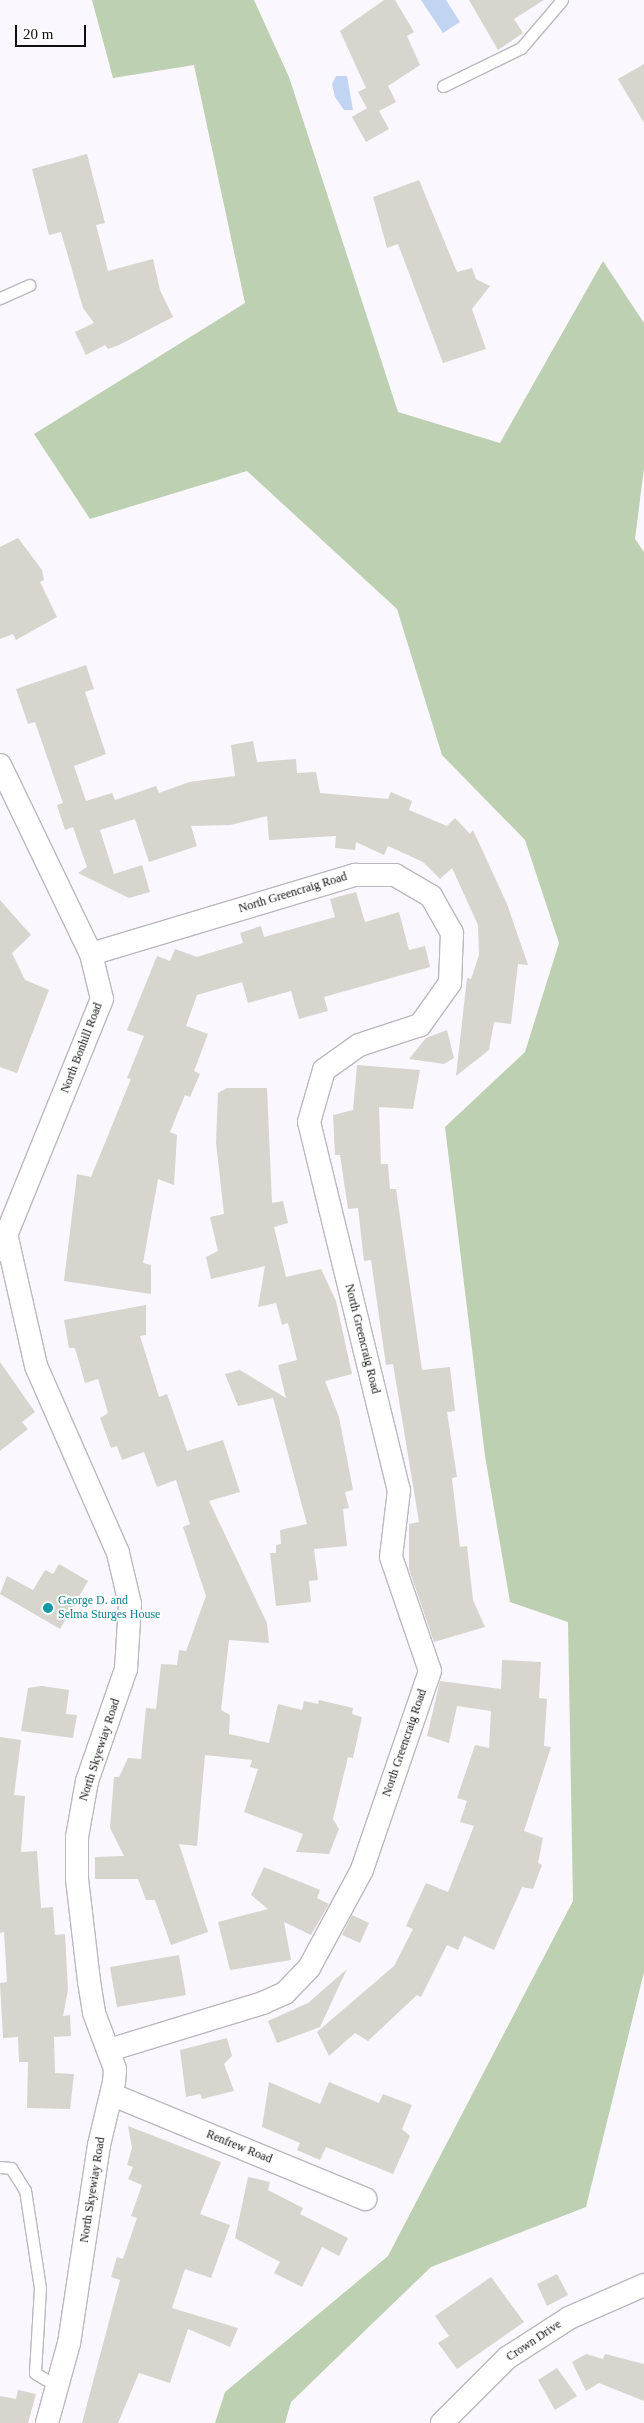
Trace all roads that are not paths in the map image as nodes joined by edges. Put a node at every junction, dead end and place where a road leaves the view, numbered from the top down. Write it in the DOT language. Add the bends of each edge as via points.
graph roads {
  1 [pos="562,0"];
  2 [pos="443,86"];
  3 [pos="29,285"];
  4 [pos="0,298"];
  5 [pos="0,765"];
  6 [pos="10,803"];
  7 [pos="91,954"];
  8 [pos="4,1244"];
  9 [pos="109,2050"];
  10 [pos="113,2096"];
  11 [pos="0,2167"];
  12 [pos="365,2199"];
  13 [pos="644,2285"];
  14 [pos="57,2386"];
  15 [pos="47,2423"];
  16 [pos="442,2423"];
  1 -- 2 [label="lane" via="521,48"];
  3 -- 4 [label="lane"];
  5 -- 6 [label="street, North Bonhill Road"];
  6 -- 7 [label="street, North Bonhill Road"];
  7 -- 8 [label="street, North Bonhill Road" via="102,999"];
  7 -- 9 [label="street, North Greencraig Road" via="356,875 396,875 431,896 452,933 450,983 420,1025 359,1044 324,1070 309,1122 399,1490 391,1557 430,1670 362,1870 309,1968 285,1993 263,2003"];
  8 -- 9 [label="street, North Skyewiay Road" via="36,1366 118,1554 130,1604 126,1668 88,1780 77,1837 77,1880 89,1981 94,2013"];
  9 -- 10 [label="street, North Skyewiay Road" via="115,2069"];
  10 -- 12 [label="street, Renfrew Road"];
  10 -- 14 [label="street, North Skyewiay Road" via="99,2145 69,2343"];
  11 -- 14 [label="lane" via="11,2168 25,2190 40,2288 35,2373"];
  13 -- 16 [label="street, Crown Drive" via="569,2318 507,2358 462,2399"];
  14 -- 15 [label="street, North Skyewiay Road"];
}
